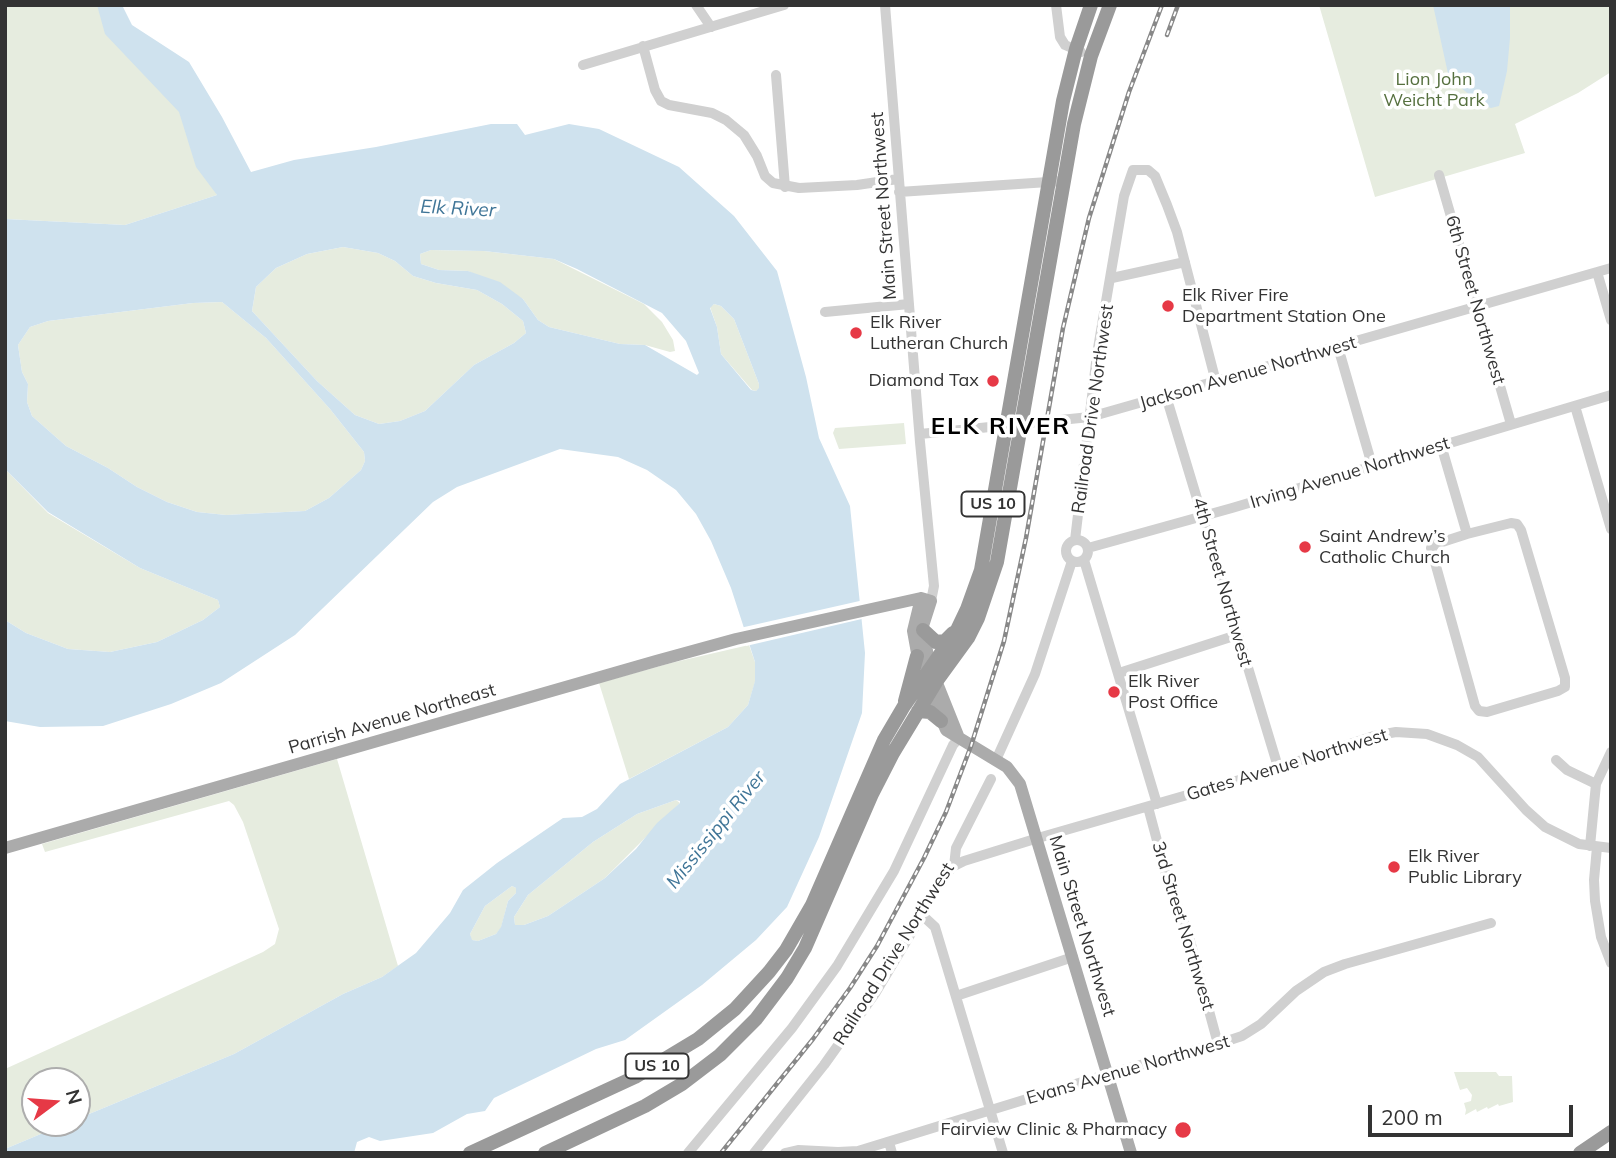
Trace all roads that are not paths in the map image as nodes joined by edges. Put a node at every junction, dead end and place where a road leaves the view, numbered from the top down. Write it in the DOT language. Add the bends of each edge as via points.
graph roads {
  1 [pos="696,5"];
  2 [pos="784,5"];
  3 [pos="885,5"];
  4 [pos="1056,5"];
  5 [pos="1091,5"];
  6 [pos="1110,5"];
  7 [pos="711,27"];
  8 [pos="643,47"];
  9 [pos="1076,49"];
  10 [pos="1091,56"];
  11 [pos="583,65"];
  12 [pos="776,75"];
  13 [pos="1439,175"];
  14 [pos="898,180"];
  15 [pos="1056,181"];
  16 [pos="785,187"];
  17 [pos="899,192"];
  18 [pos="1185,262"];
  19 [pos="1611,268"];
  20 [pos="1597,272"];
  21 [pos="1112,278"];
  22 [pos="909,304"];
  23 [pos="1478,306"];
  24 [pos="825,312"];
  25 [pos="1611,320"];
  26 [pos="1338,347"];
  27 [pos="1216,382"];
  28 [pos="1611,395"];
  29 [pos="1166,396"];
  30 [pos="1575,406"];
  31 [pos="1090,416"];
  32 [pos="1014,423"];
  33 [pos="1511,424"];
  34 [pos="920,434"];
  35 [pos="1441,445"];
  36 [pos="1372,465"];
  37 [pos="1203,516"];
  38 [pos="1611,529"];
  39 [pos="1467,534"];
  40 [pos="1075,540"];
  41 [pos="1088,548"];
  42 [pos="1084,560"];
  43 [pos="1072,561"];
  44 [pos="926,600"];
  45 [pos="902,603"];
  46 [pos="919,624"];
  47 [pos="957,630"];
  48 [pos="1237,635"];
  49 [pos="917,656"];
  50 [pos="1119,673"];
  51 [pos="930,681"];
  52 [pos="911,708"];
  53 [pos="941,720"];
  54 [pos="959,738"];
  55 [pos="1611,752"];
  56 [pos="996,760"];
  57 [pos="1556,761"];
  58 [pos="1278,767"];
  59 [pos="991,779"];
  60 [pos="1596,784"];
  61 [pos="1153,806"];
  62 [pos="1038,838"];
  63 [pos="1593,846"];
  64 [pos="5,848"];
  65 [pos="1611,848"];
  66 [pos="954,866"];
  67 [pos="922,915"];
  68 [pos="1492,923"];
  69 [pos="1073,957"];
  70 [pos="1611,962"];
  71 [pos="956,996"];
  72 [pos="1218,1044"];
  73 [pos="1108,1074"];
  74 [pos="989,1111"];
  75 [pos="1611,1132"];
  76 [pos="891,1147"];
  77 [pos="756,1152"];
  78 [pos="471,1153"];
  79 [pos="545,1153"];
  80 [pos="688,1153"];
  81 [pos="785,1153"];
  82 [pos="1003,1153"];
  83 [pos="1131,1153"];
  84 [pos="1580,1153"];
  1 -- 7 [label="street"];
  2 -- 7 [label="street"];
  3 -- 14 [label="street, Main Street Northwest"];
  4 -- 9 [label="street" via="1059,37"];
  5 -- 9 [label="highway, US 10"];
  6 -- 10 [label="highway, US 10"];
  7 -- 8 [label="street"];
  8 -- 11 [label="street"];
  8 -- 16 [label="street" via="661,101 726,120 744,135 768,179"];
  9 -- 10 [label="street"];
  9 -- 15 [label="highway, US 10" via="1063,101"];
  10 -- 15 [label="highway, US 10"];
  12 -- 16 [label="street"];
  13 -- 23 [label="street, 6th Street Northwest"];
  14 -- 16 [label="street"];
  14 -- 17 [label="street, Main Street Northwest"];
  15 -- 17 [label="street"];
  15 -- 32 [label="highway, US 10"];
  17 -- 22 [label="street, Main Street Northwest"];
  18 -- 21 [label="street"];
  18 -- 21 [label="street, Railroad Drive Northwest" via="1155,176 1148,170 1133,170 1124,196"];
  18 -- 27 [label="street"];
  19 -- 20 [label="street, Jackson Avenue Northwest"];
  20 -- 23 [label="street, Jackson Avenue Northwest"];
  20 -- 25 [label="street"];
  21 -- 31 [label="street, Railroad Drive Northwest"];
  22 -- 24 [label="street"];
  22 -- 34 [label="street, Main Street Northwest"];
  23 -- 26 [label="street, Jackson Avenue Northwest"];
  23 -- 33 [label="street, 6th Street Northwest"];
  26 -- 27 [label="street, Jackson Avenue Northwest"];
  26 -- 36 [label="street"];
  27 -- 29 [label="street, Jackson Avenue Northwest"];
  28 -- 30 [label="street, Irving Avenue Northwest"];
  29 -- 31 [label="street, Jackson Avenue Northwest"];
  29 -- 37 [label="street, 4th Street Northwest"];
  30 -- 33 [label="street, Irving Avenue Northwest"];
  30 -- 38 [label="street"];
  31 -- 32 [label="street, Jackson Avenue Northwest"];
  31 -- 40 [label="street, Railroad Drive Northwest"];
  32 -- 34 [label="street, Jackson Avenue Northwest"];
  32 -- 47 [label="highway, US 10" via="981,570"];
  32 -- 51 [label="highway, US 10" via="990,588 968,638"];
  33 -- 35 [label="street, Irving Avenue Northwest"];
  34 -- 44 [label="street, Main Street Northwest" via="934,586"];
  35 -- 36 [label="street, Irving Avenue Northwest"];
  35 -- 39 [label="street"];
  36 -- 37 [label="street, Irving Avenue Northwest"];
  37 -- 41 [label="street, Irving Avenue Northwest"];
  37 -- 48 [label="street, 4th Street Northwest"];
  39 -- 39 [label="street" via="1431,548 1475,706 1487,712 1565,687 1521,530 1517,524"];
  40 -- 41 [label="street"];
  40 -- 43 [label="street" via="1066,552"];
  41 -- 42 [label="street"];
  42 -- 43 [label="street"];
  42 -- 50 [label="street, 3rd Street Northwest"];
  43 -- 56 [label="street" via="1035,674"];
  44 -- 45 [label="main road, Parrish Avenue Northeast"];
  44 -- 46 [label="main road, Main Street Northwest"];
  45 -- 46 [label="main road"];
  45 -- 64 [label="main road, Parrish Avenue Northeast" via="736,639"];
  46 -- 47 [label="highway" via="933,641 941,643"];
  46 -- 49 [label="main road, Main Street Northwest" via="913,631"];
  46 -- 51 [label="main road, Main Street Northwest"];
  47 -- 51 [label="highway, US 10"];
  48 -- 50 [label="street"];
  48 -- 58 [label="street, 4th Street Northwest"];
  49 -- 51 [label="main road, Main Street Northwest"];
  49 -- 52 [label="highway" via="907,686"];
  50 -- 61 [label="street, 3rd Street Northwest"];
  51 -- 52 [label="highway, US 10"];
  51 -- 53 [label="main road, Main Street Northwest"];
  51 -- 54 [label="main road, Main Street Northwest"];
  52 -- 53 [label="highway"];
  52 -- 78 [label="highway, US 10" via="875,757 812,905 786,950 753,990 706,1033 656,1066"];
  52 -- 79 [label="highway, US 10" via="805,948 756,1019 682,1084"];
  53 -- 54 [label="main road, Main Street Northwest" via="946,730"];
  54 -- 56 [label="main road, Main Street Northwest"];
  54 -- 80 [label="street" via="894,871 838,966"];
  55 -- 60 [label="street"];
  56 -- 62 [label="main road, Main Street Northwest" via="1020,784"];
  57 -- 60 [label="street"];
  58 -- 61 [label="street, Gates Avenue Northwest"];
  58 -- 63 [label="street, Gates Avenue Northwest" via="1396,732 1447,740 1478,757 1545,827"];
  59 -- 66 [label="street, Railroad Drive Northwest" via="956,848"];
  60 -- 63 [label="street"];
  61 -- 62 [label="street, Gates Avenue Northwest"];
  61 -- 72 [label="street, 3rd Street Northwest" via="1167,878 1189,937"];
  62 -- 66 [label="street, Gates Avenue Northwest"];
  62 -- 69 [label="main road, Main Street Northwest"];
  63 -- 65 [label="street, Gates Avenue Northwest"];
  63 -- 70 [label="street" via="1595,901"];
  66 -- 67 [label="street, Railroad Drive Northwest" via="937,883"];
  67 -- 71 [label="street" via="935,927"];
  67 -- 77 [label="street, Railroad Drive Northwest" via="860,1016"];
  68 -- 72 [label="street, Evans Avenue Northwest" via="1334,968 1309,982 1252,1030"];
  69 -- 71 [label="street"];
  69 -- 73 [label="main road, Main Street Northwest"];
  71 -- 74 [label="street"];
  72 -- 73 [label="street, Evans Avenue Northwest"];
  73 -- 74 [label="street, Evans Avenue Northwest"];
  73 -- 83 [label="main road, Main Street Northwest"];
  74 -- 76 [label="street, Evans Avenue Northwest"];
  74 -- 82 [label="street"];
  75 -- 84 [label="highway"];
  76 -- 81 [label="street, Evans Avenue Northwest"];
}
